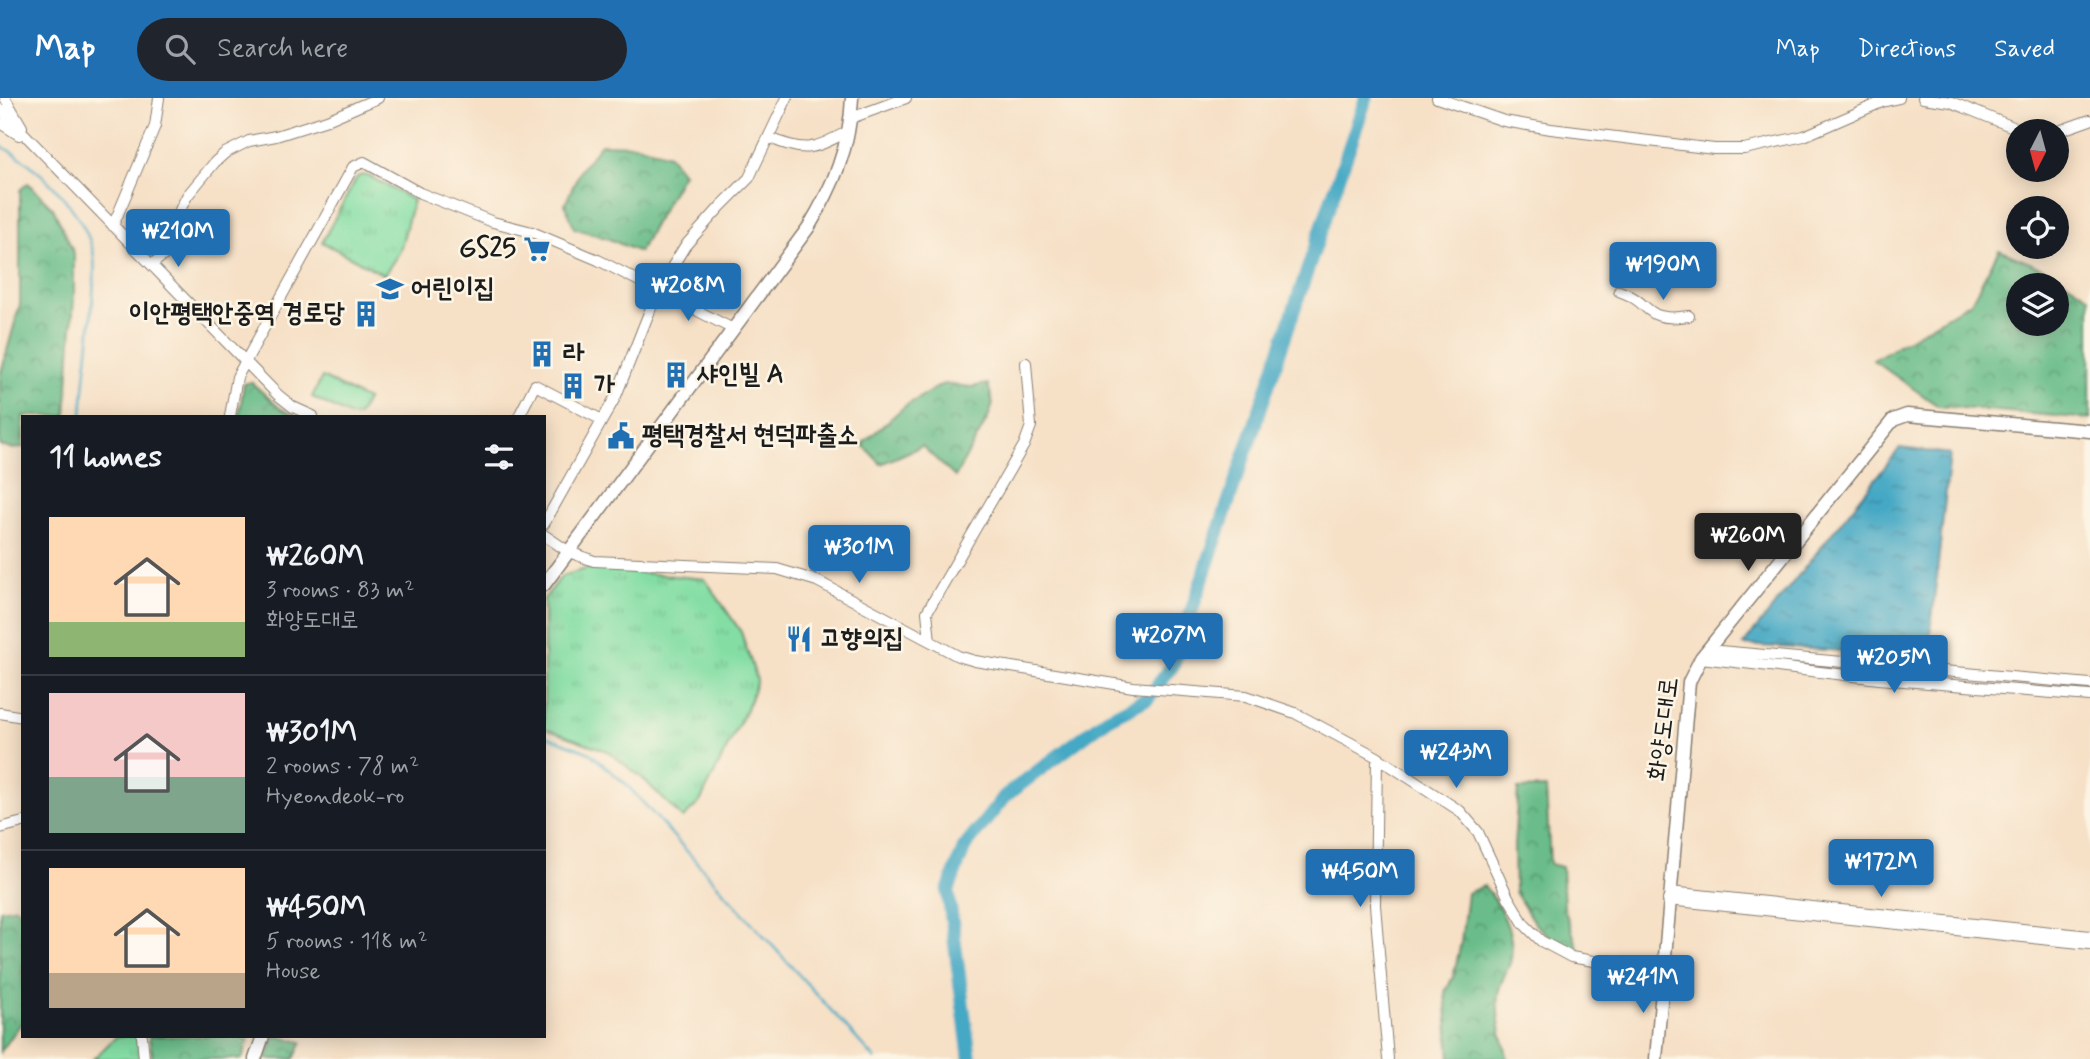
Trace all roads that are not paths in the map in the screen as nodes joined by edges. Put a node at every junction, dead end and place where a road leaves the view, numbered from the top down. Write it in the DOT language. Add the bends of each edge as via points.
graph roads {
  1 [pos="5,98"];
  2 [pos="159,98"];
  3 [pos="378,98"];
  4 [pos="787,98"];
  5 [pos="852,98"];
  6 [pos="906,98"];
  7 [pos="1437,98"];
  8 [pos="1899,98"];
  9 [pos="1923,98"];
  10 [pos="0,109"];
  11 [pos="2090,120"];
  12 [pos="0,123"];
  13 [pos="850,124"];
  14 [pos="2006,124"];
  15 [pos="2069,127"];
  16 [pos="769,138"];
  17 [pos="29,140"];
  18 [pos="113,226"];
  19 [pos="152,264"];
  20 [pos="658,290"];
  21 [pos="1619,291"];
  22 [pos="1689,316"];
  23 [pos="733,329"];
  24 [pos="245,362"];
  25 [pos="1026,363"];
  26 [pos="230,415"];
  27 [pos="311,415"];
  28 [pos="520,415"];
  29 [pos="602,420"];
  30 [pos="2090,431"];
  31 [pos="2090,437"];
  32 [pos="546,520"];
  33 [pos="546,536"];
  34 [pos="569,552"];
  35 [pos="546,582"];
  36 [pos="930,641"];
  37 [pos="1707,654"];
  38 [pos="2090,684"];
  39 [pos="2090,696"];
  40 [pos="0,713"];
  41 [pos="21,717"];
  42 [pos="1377,757"];
  43 [pos="21,823"];
  44 [pos="0,828"];
  45 [pos="1673,896"];
  46 [pos="2090,936"];
  47 [pos="2090,944"];
  48 [pos="1667,974"];
  49 [pos="142,1038"];
  50 [pos="263,1038"];
  51 [pos="144,1059"];
  52 [pos="255,1059"];
  53 [pos="1388,1059"];
  54 [pos="1656,1059"];
  55 [pos="1665,1059"];
  1 -- 17 [label="street"];
  2 -- 18 [label="street" via="155,126"];
  3 -- 19 [label="street" via="225,153 187,196 176,237 167,253"];
  4 -- 16 [label="street"];
  5 -- 13 [label="main road"];
  6 -- 13 [label="street"];
  7 -- 8 [label="street" via="1516,123 1744,149 1804,136"];
  9 -- 14 [label="street" via="1951,102"];
  10 -- 17 [label="street"];
  11 -- 15 [label="street"];
  12 -- 17 [label="street"];
  13 -- 16 [label="street" via="802,149"];
  13 -- 23 [label="main road" via="828,195"];
  16 -- 20 [label="street" via="749,178 685,246"];
  17 -- 18 [label="street"];
  18 -- 19 [label="street"];
  19 -- 24 [label="street"];
  20 -- 23 [label="street"];
  20 -- 24 [label="street" via="532,232 432,198 358,163"];
  20 -- 29 [label="street"];
  21 -- 22 [label="street" via="1634,296 1647,311 1663,318"];
  23 -- 34 [label="main road"];
  24 -- 26 [label="street" via="237,377"];
  24 -- 27 [label="street" via="278,395"];
  25 -- 36 [label="street" via="1031,426 927,612"];
  28 -- 29 [label="street" via="535,385"];
  29 -- 32 [label="street"];
  30 -- 37 [label="main road, 화양도대로" via="1907,415 1893,419"];
  31 -- 37 [label="main road, 화양도대로" via="1899,420"];
  33 -- 34 [label="street"];
  34 -- 35 [label="main road"];
  34 -- 36 [label="street" via="612,564 777,569 817,581"];
  36 -- 42 [label="street" via="984,663 1260,700 1296,713"];
  37 -- 38 [label="street"];
  37 -- 39 [label="street" via="1879,679"];
  37 -- 45 [label="main road, 화양도대로" via="1689,682"];
  40 -- 41 [label="street"];
  42 -- 48 [label="street" via="1460,811 1478,832 1524,924 1541,942 1571,957"];
  42 -- 53 [label="street" via="1375,905"];
  43 -- 44 [label="street"];
  45 -- 46 [label="street"];
  45 -- 47 [label="street"];
  45 -- 48 [label="main road, 화양도대로"];
  48 -- 54 [label="main road, 화양도대로"];
  48 -- 55 [label="main road, 화양도대로"];
  49 -- 51 [label="street"];
  50 -- 52 [label="main road"];
}
